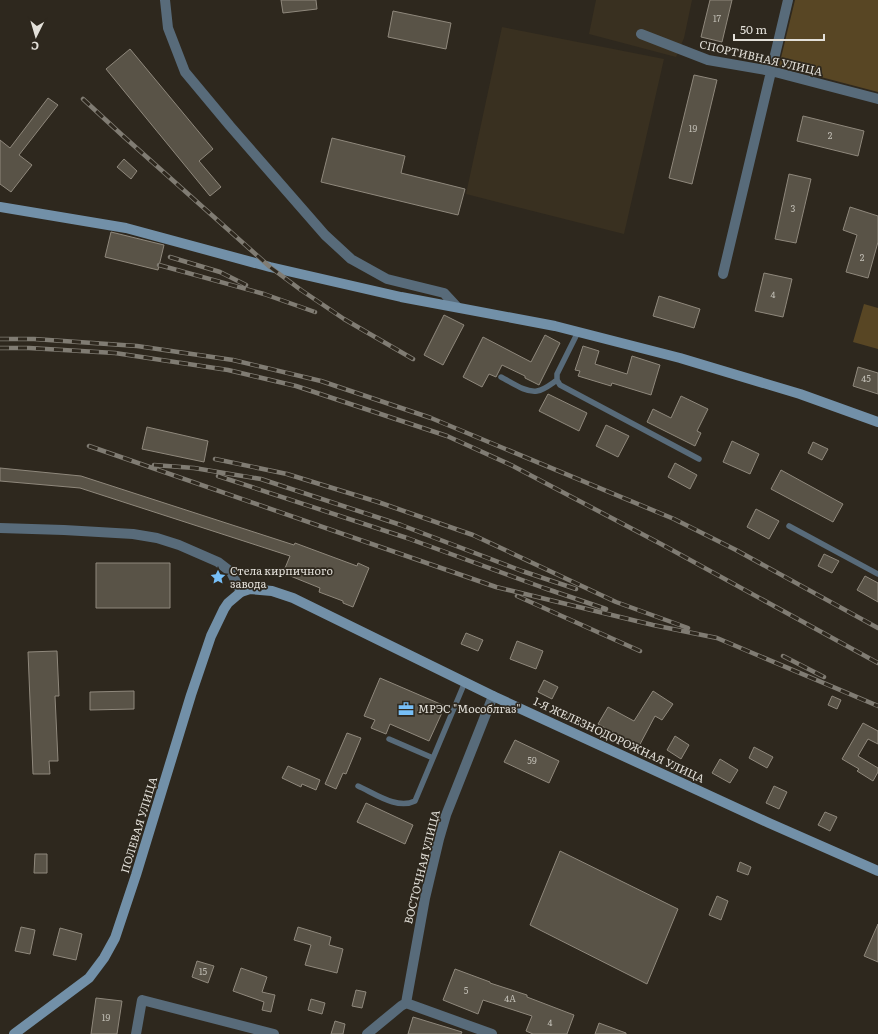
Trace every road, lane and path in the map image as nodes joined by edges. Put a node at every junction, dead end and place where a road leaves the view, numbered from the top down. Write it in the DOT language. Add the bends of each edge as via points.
graph roads {
  1 [pos="165,0"];
  2 [pos="788,0"];
  3 [pos="641,34"];
  4 [pos="771,71"];
  5 [pos="878,99"];
  6 [pos="0,207"];
  7 [pos="723,274"];
  8 [pos="457,307"];
  9 [pos="578,332"];
  10 [pos="502,377"];
  11 [pos="557,380"];
  12 [pos="878,422"];
  13 [pos="699,459"];
  14 [pos="789,526"];
  15 [pos="0,528"];
  16 [pos="878,574"];
  17 [pos="241,592"];
  18 [pos="465,682"];
  19 [pos="493,696"];
  20 [pos="390,739"];
  21 [pos="433,758"];
  22 [pos="358,786"];
  23 [pos="878,871"];
  24 [pos="406,1003"];
  25 [pos="14,1034"];
  26 [pos="136,1034"];
  27 [pos="274,1034"];
  28 [pos="367,1034"];
  29 [pos="492,1034"];
  1 -- 8 [label="street" via="168,28 185,72 325,235 351,259 387,279 444,293"];
  2 -- 4 [label="street"];
  3 -- 4 [label="street, СПОРТИВНАЯ УЛИЦА" via="708,60"];
  4 -- 5 [label="street, СПОРТИВНАЯ УЛИЦА"];
  4 -- 7 [label="street"];
  6 -- 8 [label="main road" via="126,228 270,267"];
  8 -- 9 [label="main road"];
  9 -- 11 [label="lane" via="557,374"];
  9 -- 12 [label="main road" via="680,358 800,394"];
  10 -- 11 [label="lane" via="529,391 537,391"];
  11 -- 13 [label="lane" via="567,389"];
  14 -- 16 [label="lane"];
  15 -- 17 [label="street" via="133,534 157,538 218,562 231,572"];
  17 -- 18 [label="main road, 1-Я ЖЕЛЕЗНОДОРОЖНАЯ УЛИЦА" via="255,588 293,598"];
  17 -- 25 [label="main road, ПОЛЕВАЯ УЛИЦА" via="228,603 211,636 136,875 110,948 89,978"];
  18 -- 19 [label="main road, 1-Я ЖЕЛЕЗНОДОРОЖНАЯ УЛИЦА"];
  18 -- 21 [label="lane"];
  19 -- 23 [label="main road, 1-Я ЖЕЛЕЗНОДОРОЖНАЯ УЛИЦА"];
  19 -- 24 [label="street, ВОСТОЧНАЯ УЛИЦА" via="439,839 425,898"];
  20 -- 21 [label="lane"];
  21 -- 22 [label="lane" via="415,801 410,804 395,803"];
  24 -- 28 [label="street"];
  24 -- 29 [label="street"];
  26 -- 27 [label="street" via="142,1000"];
}
